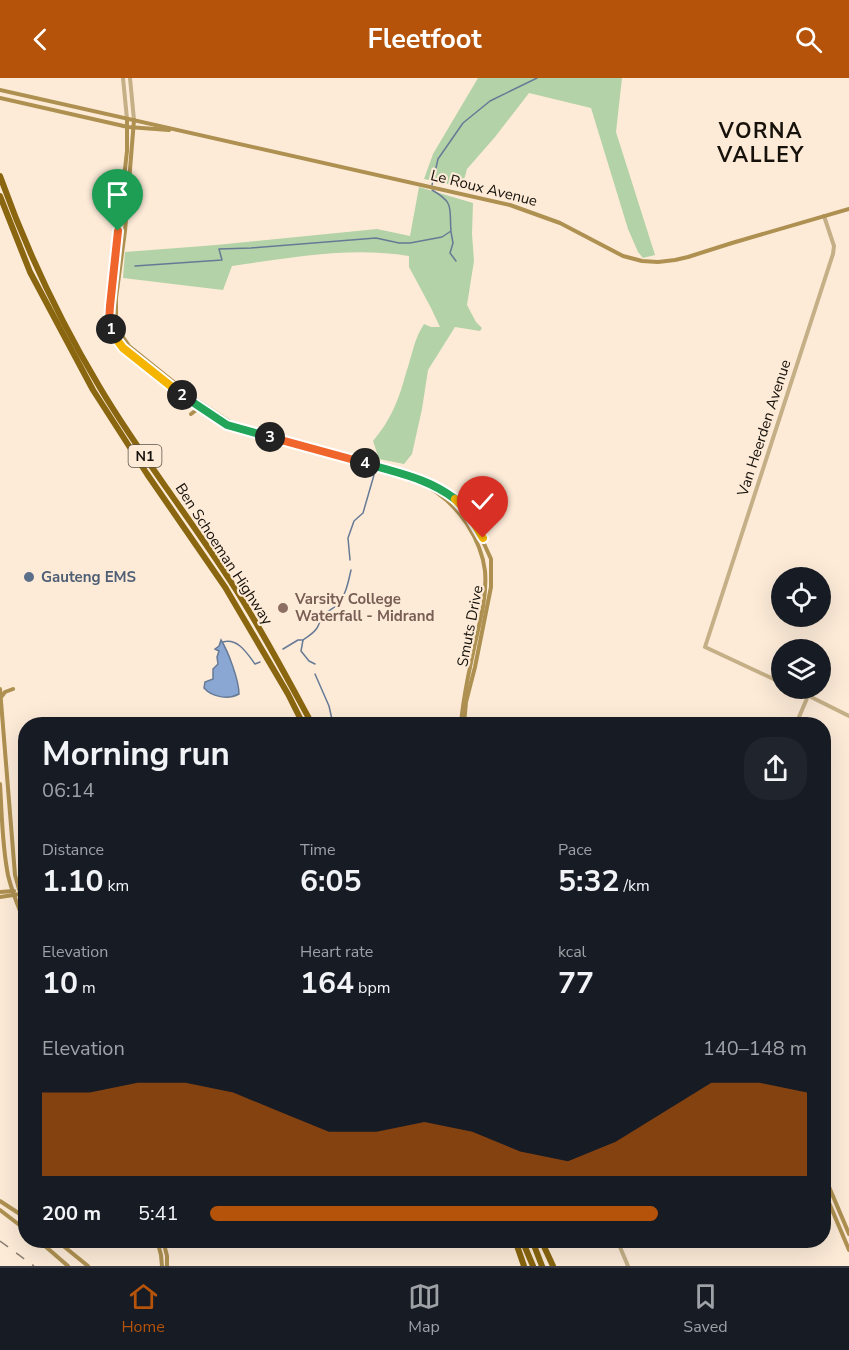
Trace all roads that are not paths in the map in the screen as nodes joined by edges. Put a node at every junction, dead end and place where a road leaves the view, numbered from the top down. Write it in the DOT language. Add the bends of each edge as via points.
graph roads {
  1 [pos="123,78"];
  2 [pos="129,78"];
  3 [pos="0,90"];
  4 [pos="0,98"];
  5 [pos="127,119"];
  6 [pos="134,120"];
  7 [pos="128,127"];
  8 [pos="134,128"];
  9 [pos="173,130"];
  10 [pos="0,176"];
  11 [pos="0,196"];
  12 [pos="849,209"];
  13 [pos="824,216"];
  14 [pos="200,408"];
  15 [pos="191,414"];
  16 [pos="241,430"];
  17 [pos="404,474"];
  18 [pos="771,678"];
  19 [pos="0,689"];
  20 [pos="13,689"];
  21 [pos="1,698"];
  22 [pos="807,699"];
  23 [pos="814,699"];
  24 [pos="849,716"];
  25 [pos="300,717"];
  26 [pos="308,717"];
  27 [pos="463,717"];
  28 [pos="463,717"];
  29 [pos="799,717"];
  30 [pos="0,784"];
  31 [pos="18,885"];
  32 [pos="0,892"];
  33 [pos="18,892"];
  34 [pos="13,893"];
  35 [pos="0,897"];
  36 [pos="18,905"];
  37 [pos="831,1192"];
  38 [pos="0,1201"];
  39 [pos="831,1208"];
  40 [pos="0,1210"];
  41 [pos="18,1213"];
  42 [pos="18,1224"];
  43 [pos="849,1234"];
  44 [pos="47,1248"];
  45 [pos="66,1248"];
  46 [pos="159,1248"];
  47 [pos="165,1248"];
  48 [pos="518,1248"];
  49 [pos="525,1248"];
  50 [pos="535,1248"];
  51 [pos="545,1248"];
  52 [pos="620,1248"];
  53 [pos="849,1250"];
  54 [pos="68,1266"];
  55 [pos="88,1266"];
  56 [pos="162,1266"];
  57 [pos="167,1266"];
  58 [pos="525,1266"];
  59 [pos="532,1266"];
  60 [pos="542,1266"];
  61 [pos="553,1266"];
  62 [pos="628,1266"];
  1 -- 5 [label="street"];
  2 -- 6 [label="street"];
  3 -- 5 [label="main road, Le Roux Avenue"];
  4 -- 7 [label="main road, Le Roux Avenue"];
  5 -- 6 [label="main road, Le Roux Avenue"];
  5 -- 7 [label="main road"];
  6 -- 8 [label="main road"];
  6 -- 9 [label="main road, Le Roux Avenue"];
  7 -- 8 [label="main road, Le Roux Avenue"];
  7 -- 14 [label="main road" via="109,321 123,348"];
  8 -- 9 [label="main road, Le Roux Avenue"];
  8 -- 16 [label="main road" via="116,298 120,333 129,346 170,379"];
  9 -- 13 [label="main road, Le Roux Avenue" via="510,205 560,223 623,256 649,261 688,257"];
  10 -- 26 [label="highway, Ben Schoeman Highway / N1" via="36,267 99,386 232,583"];
  11 -- 25 [label="highway, Ben Schoeman Highway / N1" via="30,272 93,390 225,587"];
  12 -- 13 [label="main road, Le Roux Avenue"];
  13 -- 18 [label="street, Van Heerden Avenue" via="833,254 705,647"];
  14 -- 15 [label="main road"];
  14 -- 16 [label="main road"];
  16 -- 17 [label="main road"];
  17 -- 27 [label="main road, Smuts Drive" via="441,488 454,498 481,534 490,559 491,587"];
  17 -- 28 [label="main road, Smuts Drive" via="444,497 462,516 482,558 482,613"];
  19 -- 21 [label="main road"];
  20 -- 21 [label="main road"];
  21 -- 31 [label="main road"];
  22 -- 29 [label="street"];
  23 -- 24 [label="street"];
  30 -- 34 [label="main road" via="5,852"];
  32 -- 34 [label="main road"];
  33 -- 34 [label="main road"];
  34 -- 35 [label="main road"];
  34 -- 36 [label="main road"];
  37 -- 43 [label="main road"];
  38 -- 41 [label="main road"];
  39 -- 53 [label="main road"];
  40 -- 42 [label="main road"];
  44 -- 54 [label="main road"];
  45 -- 55 [label="main road"];
  46 -- 56 [label="main road"];
  47 -- 57 [label="main road"];
  48 -- 58 [label="highway"];
  49 -- 59 [label="highway"];
  50 -- 60 [label="highway"];
  51 -- 61 [label="highway"];
  52 -- 62 [label="street"];
}
